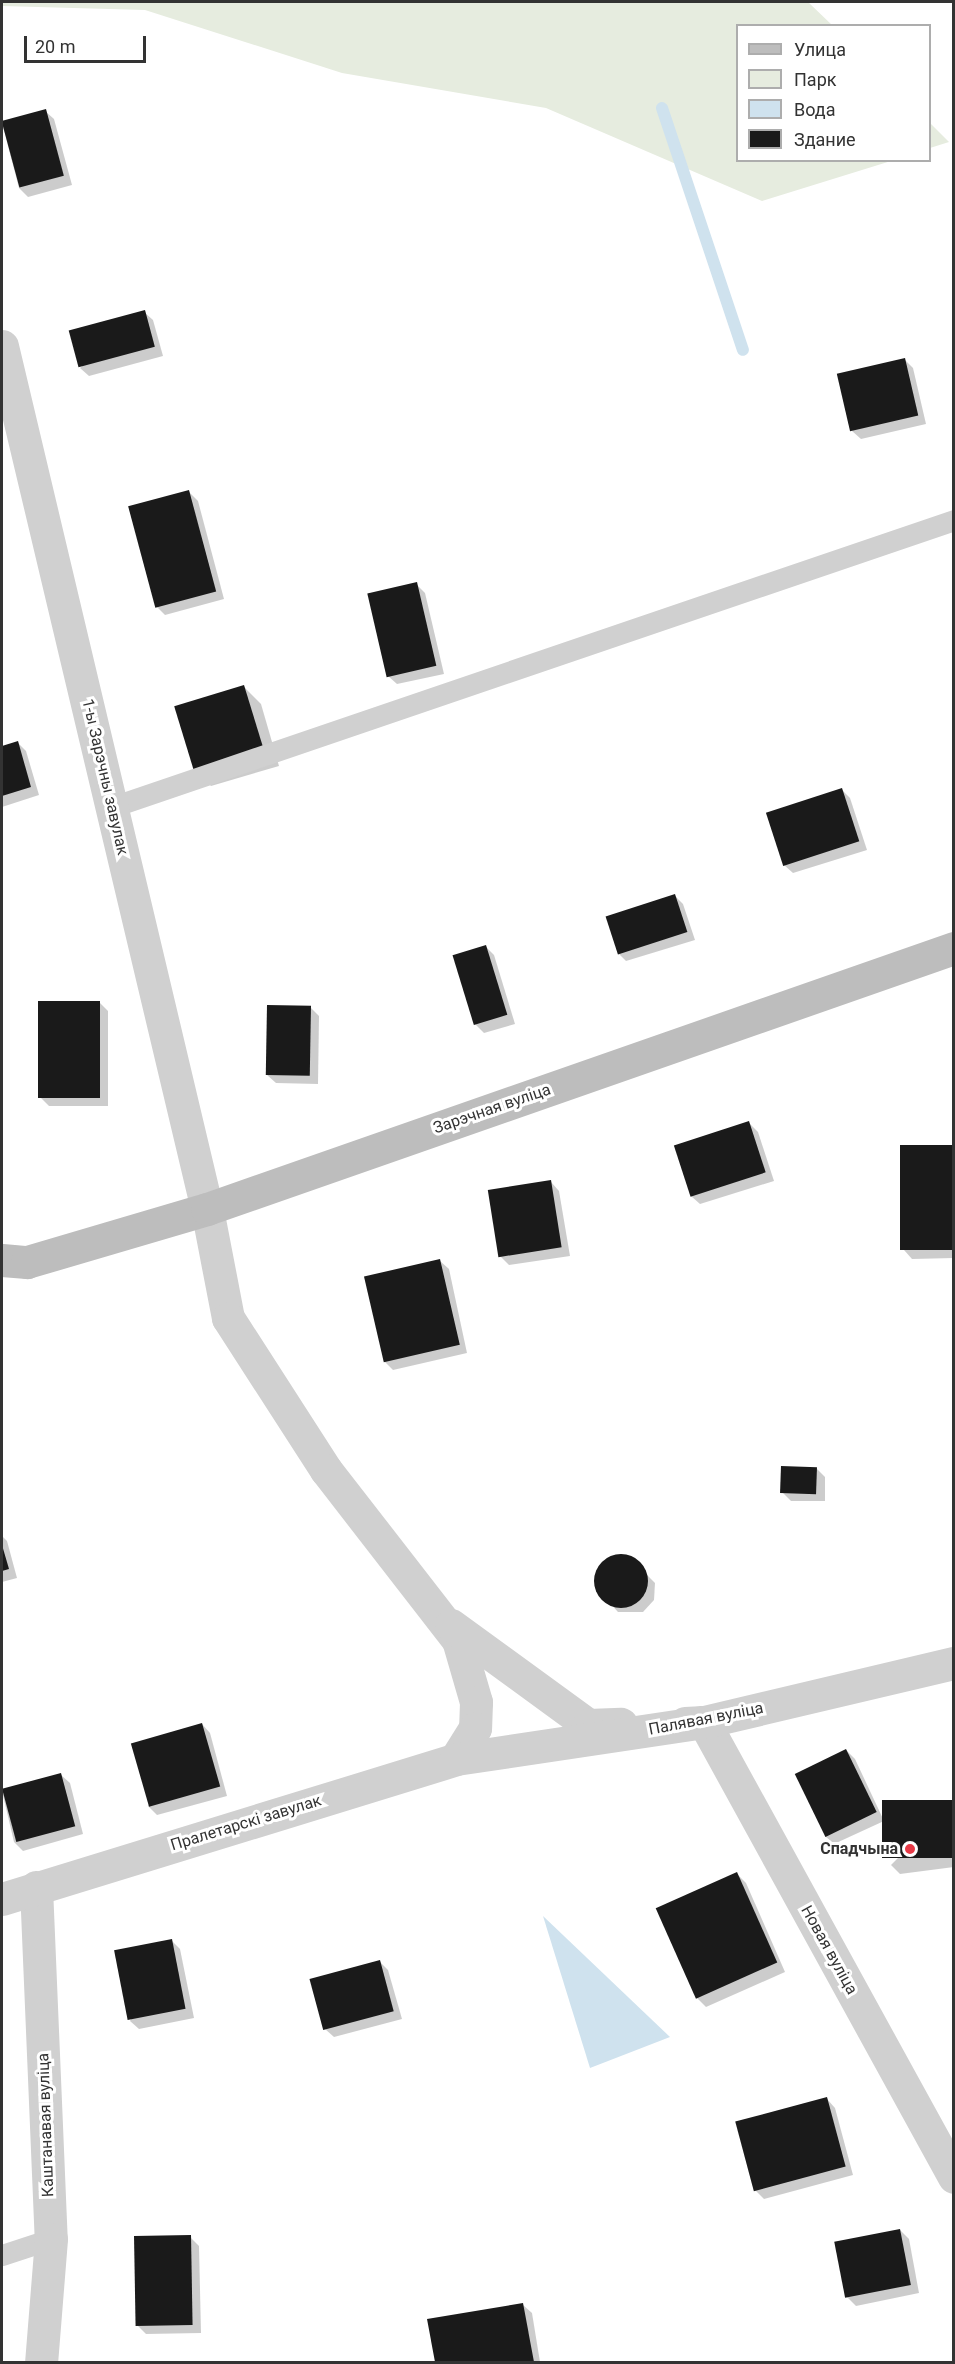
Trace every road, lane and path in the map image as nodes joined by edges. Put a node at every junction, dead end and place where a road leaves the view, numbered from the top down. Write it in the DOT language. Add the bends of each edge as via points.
graph roads {
  1 [pos="2,346"];
  2 [pos="954,520"];
  3 [pos="112,807"];
  4 [pos="954,948"];
  5 [pos="207,1209"];
  6 [pos="14,1261"];
  7 [pos="447,1622"];
  8 [pos="954,1663"];
  9 [pos="704,1722"];
  10 [pos="456,1759"];
  11 [pos="36,1887"];
  12 [pos="2,1899"];
  13 [pos="954,2177"];
  14 [pos="51,2239"];
  15 [pos="2,2254"];
  16 [pos="41,2362"];
  1 -- 3 [label="street, 1-ы Зарэчны завулак"];
  2 -- 3 [label="lane"];
  3 -- 5 [label="street, 1-ы Зарэчны завулак"];
  4 -- 5 [label="main road, Зарэчная вуліца"];
  5 -- 6 [label="main road, Зарэчная вуліца"];
  5 -- 7 [label="street, 1-ы Зарэчны завулак" via="228,1318 326,1470"];
  7 -- 9 [label="street" via="588,1725"];
  7 -- 10 [label="street" via="459,1640 476,1702 475,1728"];
  8 -- 9 [label="street, Палявая вуліца"];
  9 -- 10 [label="street, Палявая вуліца"];
  9 -- 13 [label="street, Новая вуліца"];
  10 -- 11 [label="street, Пралетарскі завулак"];
  11 -- 12 [label="street, Пралетарскі завулак"];
  11 -- 14 [label="street, Каштанавая вуліца"];
  14 -- 15 [label="lane"];
  14 -- 16 [label="street, Каштанавая вуліца"];
}
